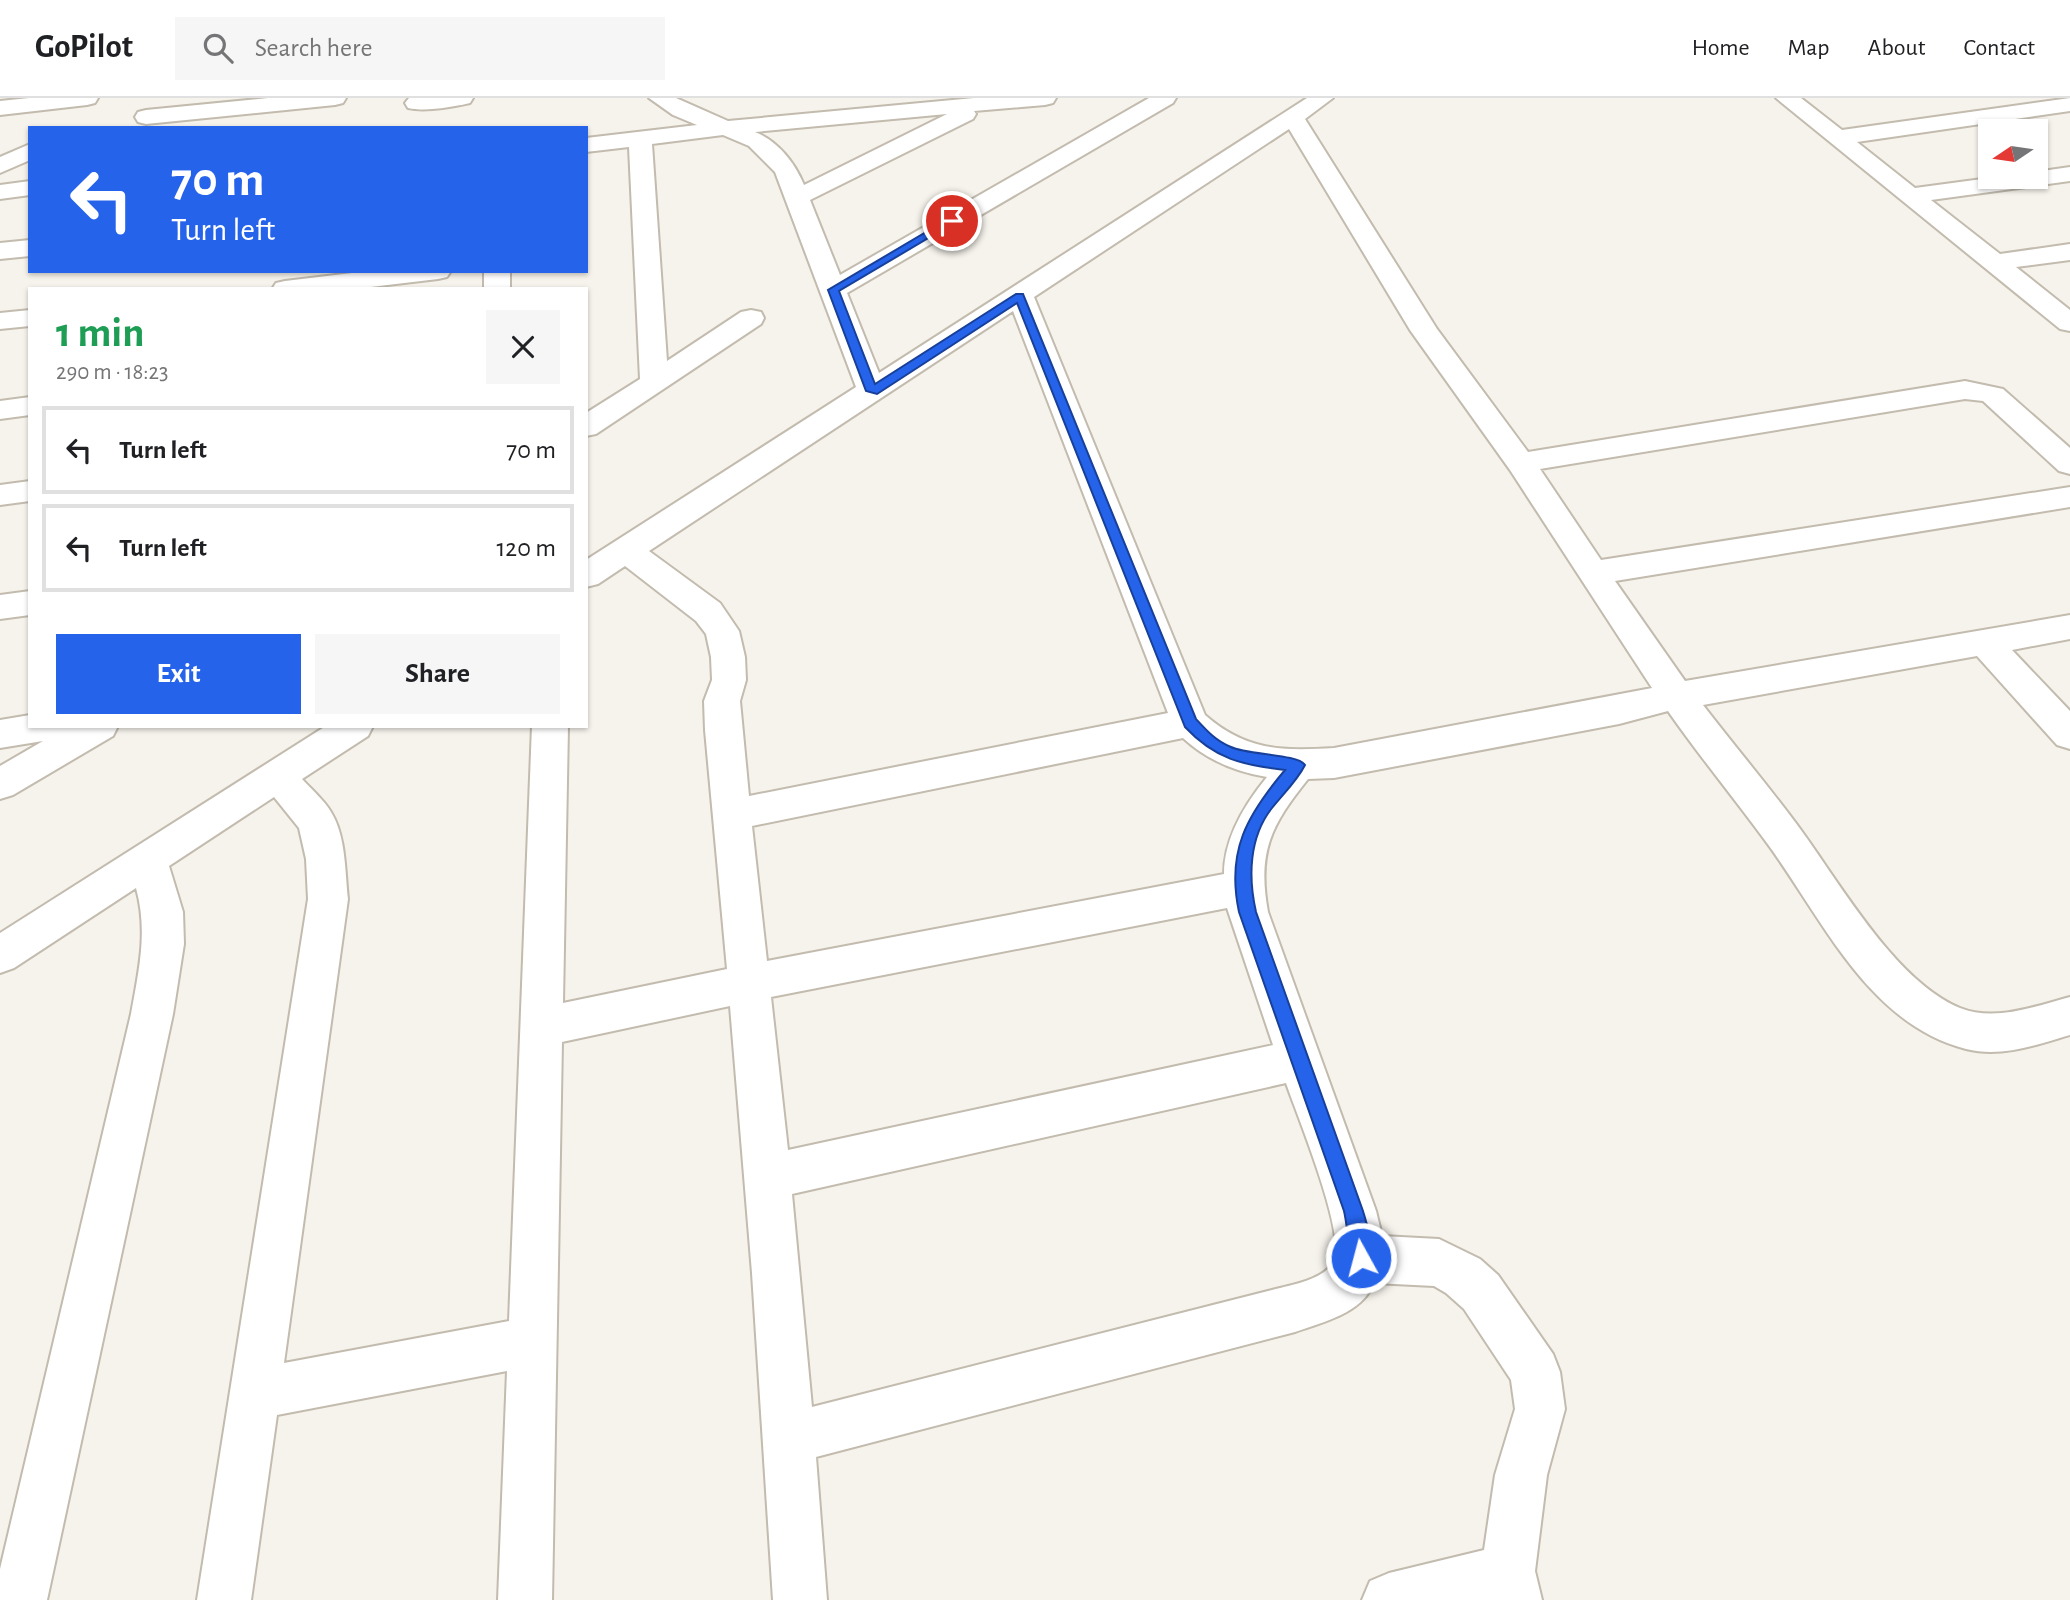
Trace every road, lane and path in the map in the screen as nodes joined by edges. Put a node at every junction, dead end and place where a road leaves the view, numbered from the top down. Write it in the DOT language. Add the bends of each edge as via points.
graph roads {
  1 [pos="88,98"];
  2 [pos="462,98"];
  3 [pos="660,98"];
  4 [pos="1045,98"];
  5 [pos="1166,98"];
  6 [pos="1787,98"];
  7 [pos="416,103"];
  8 [pos="985,104"];
  9 [pos="1310,104"];
  10 [pos="2070,104"];
  11 [pos="333,105"];
  12 [pos="0,108"];
  13 [pos="146,117"];
  14 [pos="75,121"];
  15 [pos="727,128"];
  16 [pos="640,138"];
  17 [pos="1837,138"];
  18 [pos="588,145"];
  19 [pos="28,152"];
  20 [pos="0,166"];
  21 [pos="2070,174"];
  22 [pos="28,188"];
  23 [pos="0,192"];
  24 [pos="797,197"];
  25 [pos="1910,197"];
  26 [pos="28,248"];
  27 [pos="0,251"];
  28 [pos="2070,252"];
  29 [pos="1994,263"];
  30 [pos="420,273"];
  31 [pos="296,287"];
  32 [pos="833,290"];
  33 [pos="1020,296"];
  34 [pos="28,318"];
  35 [pos="751,318"];
  36 [pos="0,321"];
  37 [pos="2070,323"];
  38 [pos="654,382"];
  39 [pos="872,391"];
  40 [pos="28,406"];
  41 [pos="0,410"];
  42 [pos="588,426"];
  43 [pos="1519,463"];
  44 [pos="2070,464"];
  45 [pos="28,491"];
  46 [pos="0,495"];
  47 [pos="2070,497"];
  48 [pos="626,550"];
  49 [pos="1592,573"];
  50 [pos="588,575"];
  51 [pos="28,603"];
  52 [pos="0,607"];
  53 [pos="2070,627"];
  54 [pos="1985,643"];
  55 [pos="1676,696"];
  56 [pos="1190,723"];
  57 [pos="39,728"];
  58 [pos="97,728"];
  59 [pos="352,728"];
  60 [pos="550,728"];
  61 [pos="0,734"];
  62 [pos="2070,735"];
  63 [pos="1298,765"];
  64 [pos="278,776"];
  65 [pos="0,784"];
  66 [pos="732,816"];
  67 [pos="148,860"];
  68 [pos="1242,888"];
  69 [pos="0,956"];
  70 [pos="749,984"];
  71 [pos="2070,1016"];
  72 [pos="542,1027"];
  73 [pos="1299,1060"];
  74 [pos="768,1177"];
  75 [pos="1361,1258"];
  76 [pos="534,1340"];
  77 [pos="253,1394"];
  78 [pos="791,1438"];
  79 [pos="1512,1586"];
  80 [pos="20,1600"];
  81 [pos="224,1600"];
  82 [pos="525,1600"];
  83 [pos="800,1600"];
  84 [pos="1389,1600"];
  1 -- 12 [label="street"];
  1 -- 14 [label="street"];
  2 -- 7 [label="street"];
  3 -- 15 [label="street"];
  4 -- 8 [label="street"];
  5 -- 32 [label="street"];
  6 -- 17 [label="street"];
  8 -- 15 [label="street"];
  8 -- 24 [label="street"];
  9 -- 33 [label="street"];
  9 -- 43 [label="street" via="1412,312"];
  10 -- 17 [label="street"];
  11 -- 13 [label="street"];
  15 -- 16 [label="street"];
  15 -- 24 [label="street" via="771,152 786,169"];
  16 -- 18 [label="street"];
  16 -- 38 [label="street"];
  17 -- 25 [label="street"];
  19 -- 20 [label="street"];
  21 -- 25 [label="street"];
  22 -- 23 [label="street"];
  24 -- 32 [label="street"];
  25 -- 29 [label="street"];
  26 -- 27 [label="street"];
  28 -- 29 [label="street"];
  29 -- 37 [label="street"];
  30 -- 31 [label="street"];
  32 -- 39 [label="street"];
  33 -- 39 [label="street"];
  33 -- 56 [label="street"];
  34 -- 36 [label="street"];
  35 -- 38 [label="street"];
  38 -- 42 [label="street"];
  39 -- 48 [label="street"];
  40 -- 41 [label="street"];
  43 -- 44 [label="street" via="1965,390 1993,395"];
  43 -- 49 [label="street"];
  45 -- 46 [label="street"];
  47 -- 49 [label="street"];
  48 -- 50 [label="street"];
  48 -- 66 [label="street" via="708,612 722,631 728,657 729,680 722,701"];
  49 -- 55 [label="street"];
  51 -- 52 [label="street"];
  53 -- 54 [label="street"];
  54 -- 55 [label="street"];
  54 -- 62 [label="street"];
  55 -- 63 [label="street" via="1334,763"];
  55 -- 71 [label="street" via="1900,990 1956,1027 1983,1034"];
  56 -- 63 [label="street" via="1206,740 1227,752"];
  56 -- 66 [label="street"];
  57 -- 61 [label="street"];
  58 -- 65 [label="street"];
  59 -- 64 [label="street"];
  60 -- 72 [label="street"];
  63 -- 68 [label="street" via="1263,807 1249,836"];
  64 -- 67 [label="street"];
  64 -- 77 [label="street" via="317,822 328,899"];
  66 -- 70 [label="street"];
  67 -- 69 [label="street"];
  67 -- 80 [label="street" via="163,912 164,944 152,1014"];
  68 -- 70 [label="street"];
  68 -- 73 [label="street"];
  70 -- 72 [label="street"];
  70 -- 74 [label="street"];
  72 -- 76 [label="street"];
  73 -- 74 [label="street"];
  73 -- 75 [label="street" via="1353,1211"];
  74 -- 78 [label="street"];
  75 -- 78 [label="street" via="1354,1278 1338,1293 1315,1301"];
  75 -- 79 [label="street" via="1439,1263 1463,1276 1481,1292 1535,1372 1540,1409 1521,1475"];
  76 -- 77 [label="street"];
  76 -- 82 [label="street"];
  77 -- 81 [label="street"];
  78 -- 83 [label="street"];
  79 -- 84 [label="street"];
}
